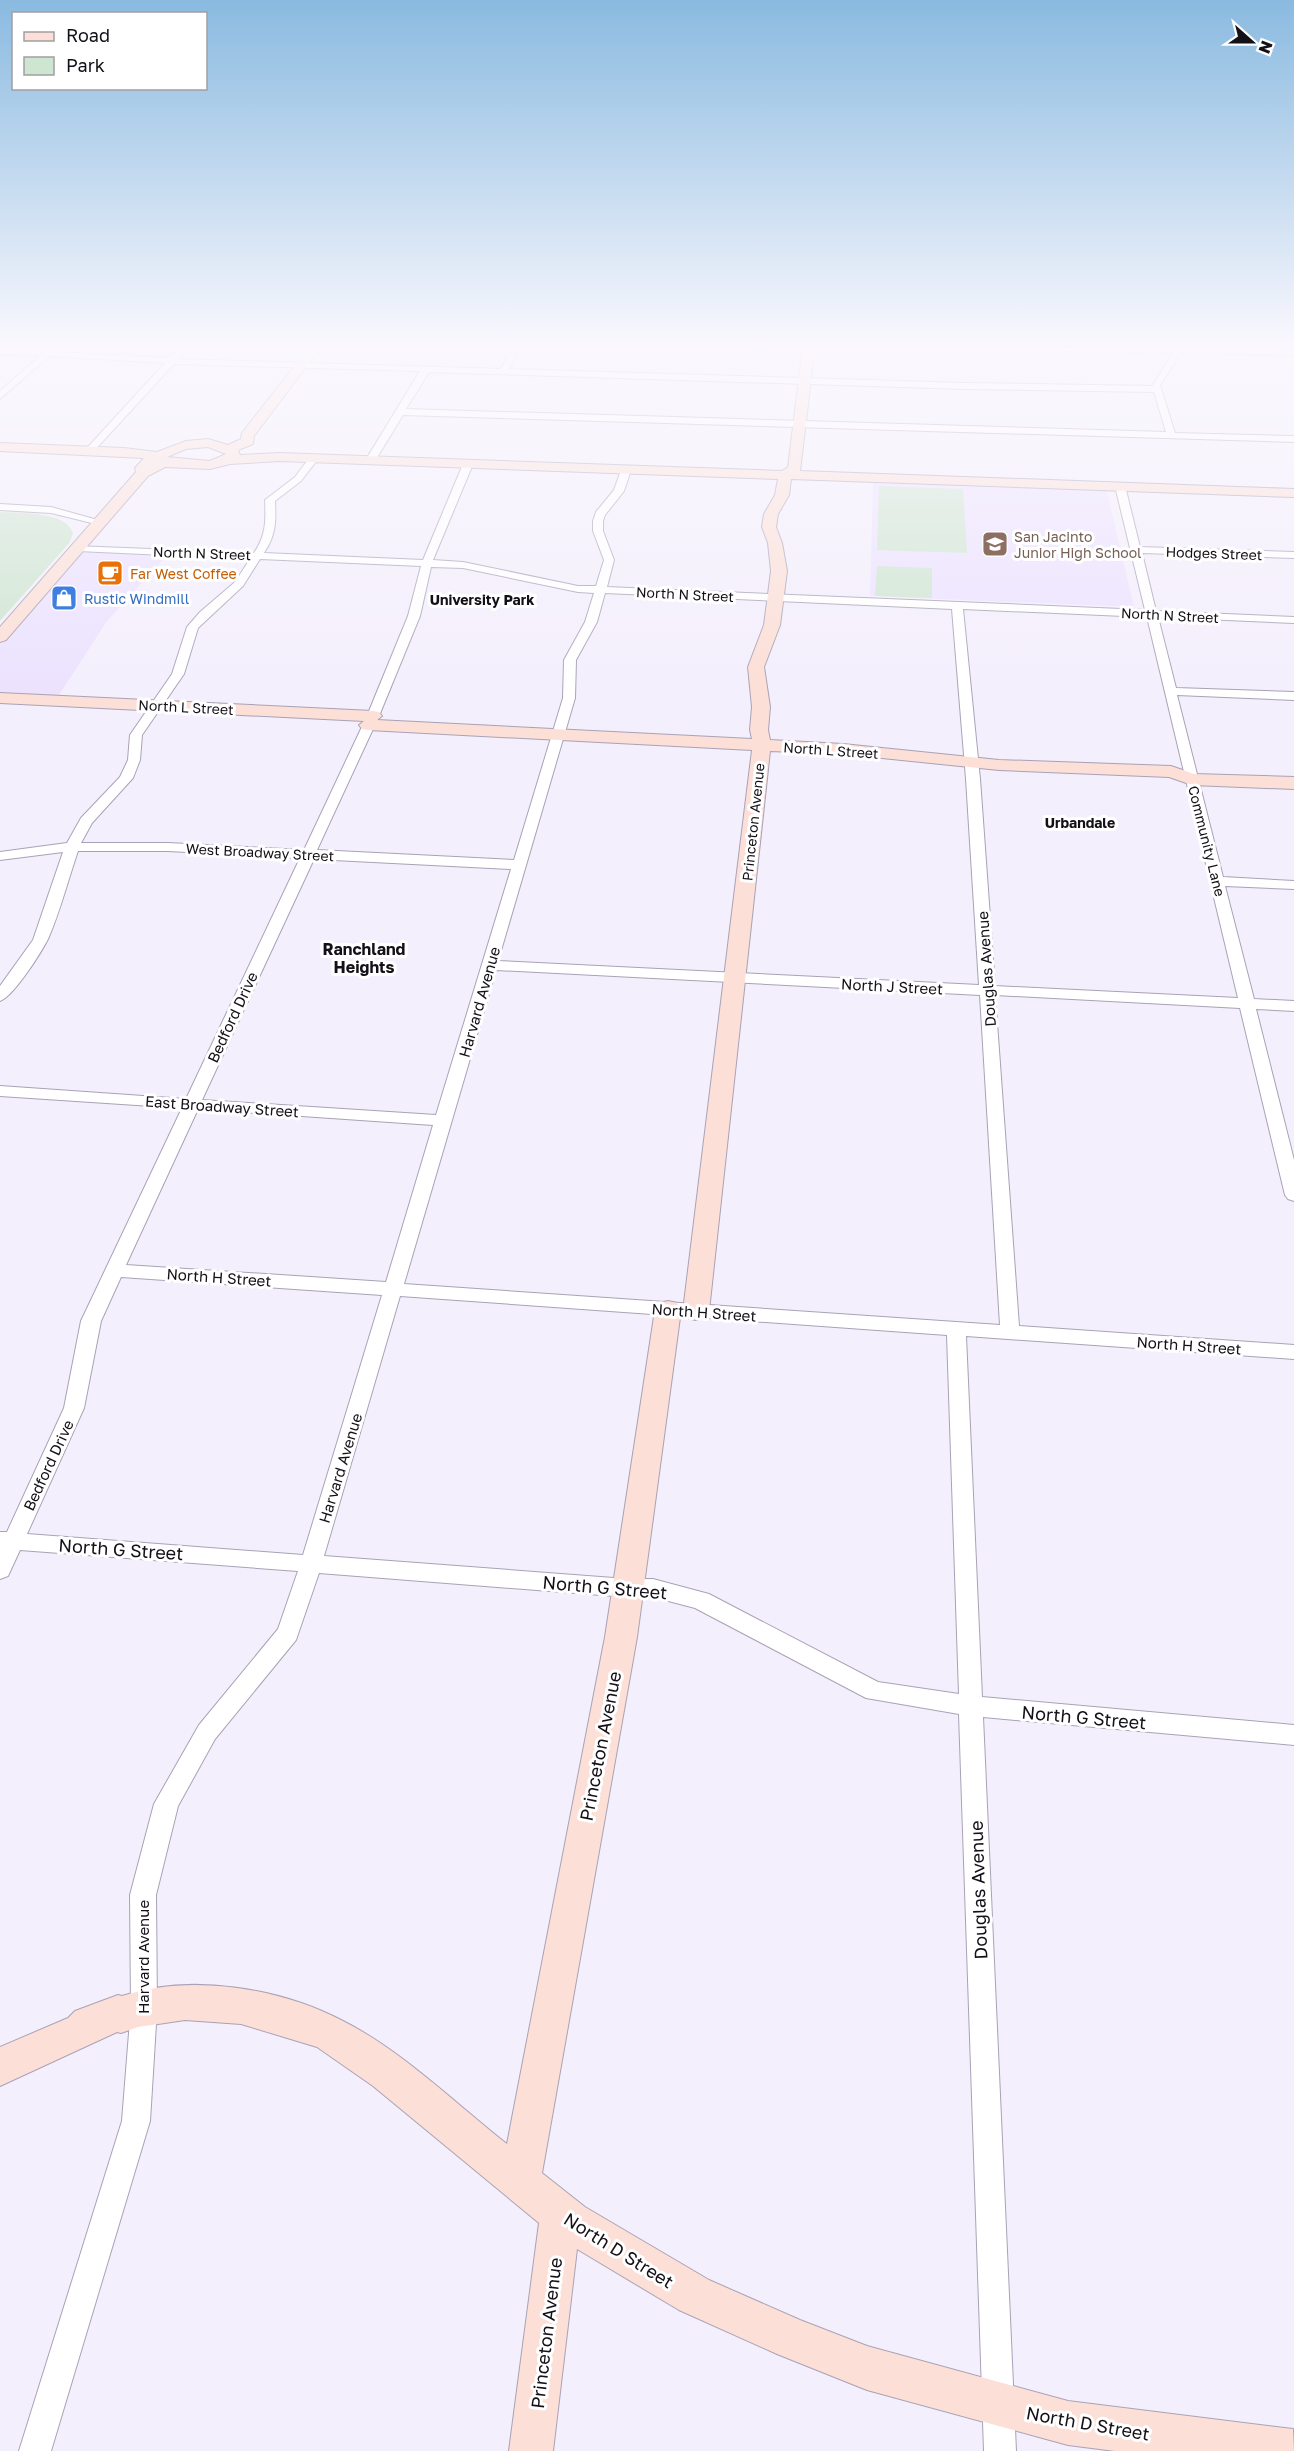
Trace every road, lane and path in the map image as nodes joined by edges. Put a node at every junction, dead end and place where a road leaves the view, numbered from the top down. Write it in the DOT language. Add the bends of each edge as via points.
graph roads {
  1 [pos="159,460"];
  2 [pos="178,460"];
  3 [pos="208,460"];
  4 [pos="312,460"];
  5 [pos="352,460"];
  6 [pos="796,460"];
  7 [pos="370,461"];
  8 [pos="468,464"];
  9 [pos="626,470"];
  10 [pos="785,475"];
  11 [pos="1120,486"];
  12 [pos="1294,493"];
  13 [pos="0,507"];
  14 [pos="100,522"];
  15 [pos="78,548"];
  16 [pos="1135,550"];
  17 [pos="258,555"];
  18 [pos="1294,555"];
  19 [pos="427,563"];
  20 [pos="601,590"];
  21 [pos="775,598"];
  22 [pos="957,605"];
  23 [pos="1151,614"];
  24 [pos="1294,620"];
  25 [pos="0,637"];
  26 [pos="1170,691"];
  27 [pos="1294,696"];
  28 [pos="0,698"];
  29 [pos="156,705"];
  30 [pos="370,721"];
  31 [pos="558,735"];
  32 [pos="762,745"];
  33 [pos="972,762"];
  34 [pos="1192,778"];
  35 [pos="1294,783"];
  36 [pos="72,847"];
  37 [pos="308,854"];
  38 [pos="0,856"];
  39 [pos="520,865"];
  40 [pos="1217,881"];
  41 [pos="1294,885"];
  42 [pos="490,965"];
  43 [pos="735,978"];
  44 [pos="987,991"];
  45 [pos="0,996"];
  46 [pos="1247,1003"];
  47 [pos="1294,1006"];
  48 [pos="0,1091"];
  49 [pos="192,1103"];
  50 [pos="444,1121"];
  51 [pos="1290,1156"];
  52 [pos="1294,1195"];
  53 [pos="114,1270"];
  54 [pos="393,1290"];
  55 [pos="682,1310"];
  56 [pos="956,1329"];
  57 [pos="1010,1332"];
  58 [pos="1294,1352"];
  59 [pos="7,1541"];
  60 [pos="311,1564"];
  61 [pos="0,1570"];
  62 [pos="627,1588"];
  63 [pos="971,1706"];
  64 [pos="1294,1735"];
  65 [pos="144,2008"];
  66 [pos="0,2067"];
  67 [pos="520,2181"];
  68 [pos="561,2214"];
  69 [pos="998,2404"];
  70 [pos="35,2451"];
  71 [pos="531,2451"];
  72 [pos="1000,2451"];
  73 [pos="1293,2451"];
  1 -- 14 [label="street"];
  2 -- 3 [label="street" via="196,466"];
  4 -- 17 [label="street" via="298,479 270,500 271,528"];
  5 -- 7 [label="street"];
  6 -- 10 [label="street, Princeton Avenue" via="795,469"];
  7 -- 8 [label="street"];
  8 -- 9 [label="street"];
  8 -- 19 [label="street, Bedford Drive"];
  9 -- 10 [label="street"];
  9 -- 20 [label="street, Harvard Avenue" via="618,491 598,521 609,560"];
  10 -- 11 [label="street"];
  10 -- 21 [label="street, Princeton Avenue" via="782,495 769,526 778,556"];
  11 -- 12 [label="street"];
  11 -- 16 [label="street, Community Lane"];
  13 -- 14 [label="street" via="51,510"];
  14 -- 15 [label="street"];
  15 -- 17 [label="street, North N Street"];
  15 -- 25 [label="street"];
  16 -- 18 [label="street, Hodges Street"];
  16 -- 23 [label="street, Community Lane"];
  17 -- 19 [label="street, North N Street"];
  17 -- 29 [label="street" via="239,584 193,627 178,674"];
  19 -- 20 [label="street, North N Street" via="463,564 558,586"];
  19 -- 30 [label="street, Bedford Drive" via="414,616"];
  20 -- 21 [label="street, North N Street"];
  20 -- 31 [label="street, Harvard Avenue" via="591,622 570,660 569,698"];
  21 -- 22 [label="street, North N Street"];
  21 -- 32 [label="street, Princeton Avenue" via="771,630 756,667"];
  22 -- 23 [label="street, North N Street"];
  22 -- 33 [label="street, Douglas Avenue"];
  23 -- 24 [label="street, North N Street"];
  23 -- 26 [label="street, Community Lane"];
  26 -- 27 [label="street"];
  26 -- 34 [label="street, Community Lane"];
  28 -- 29 [label="street, North L Street"];
  29 -- 30 [label="street, North L Street"];
  29 -- 36 [label="street" via="136,735 134,760 126,778 86,821"];
  30 -- 31 [label="street, North L Street"];
  30 -- 37 [label="street, Bedford Drive"];
  31 -- 32 [label="street, North L Street"];
  31 -- 39 [label="street, Harvard Avenue"];
  32 -- 33 [label="street, North L Street"];
  32 -- 43 [label="street, Princeton Avenue"];
  33 -- 34 [label="street, North L Street" via="1171,772"];
  33 -- 44 [label="street, Douglas Avenue"];
  34 -- 35 [label="street, North L Street"];
  34 -- 40 [label="street, Community Lane"];
  36 -- 37 [label="street, West Broadway Street"];
  36 -- 38 [label="street, West Broadway Street"];
  36 -- 45 [label="street" via="40,940"];
  37 -- 39 [label="street, West Broadway Street"];
  37 -- 49 [label="street, Bedford Drive"];
  39 -- 42 [label="street, Harvard Avenue"];
  40 -- 41 [label="street"];
  40 -- 46 [label="street, Community Lane"];
  42 -- 43 [label="street, North J Street"];
  42 -- 50 [label="street, Harvard Avenue"];
  43 -- 44 [label="street, North J Street"];
  43 -- 55 [label="street, Princeton Avenue"];
  44 -- 46 [label="street, North J Street"];
  44 -- 57 [label="street, Douglas Avenue"];
  46 -- 47 [label="street, North J Street"];
  46 -- 51 [label="street, Community Lane"];
  48 -- 49 [label="street, East Broadway Street"];
  49 -- 50 [label="street, East Broadway Street"];
  49 -- 53 [label="street, Bedford Drive"];
  50 -- 54 [label="street, Harvard Avenue"];
  51 -- 52 [label="street, Community Lane"];
  53 -- 54 [label="street, North H Street"];
  53 -- 59 [label="street, Bedford Drive" via="91,1321 74,1408"];
  54 -- 55 [label="street, North H Street"];
  54 -- 60 [label="street, Harvard Avenue"];
  55 -- 56 [label="street, North H Street"];
  55 -- 62 [label="street, Princeton Avenue"];
  56 -- 57 [label="street, North H Street"];
  56 -- 63 [label="street, Douglas Avenue"];
  57 -- 58 [label="street, North H Street"];
  59 -- 60 [label="street, North G Street"];
  59 -- 61 [label="street, Bedford Drive"];
  60 -- 62 [label="street, North G Street"];
  60 -- 65 [label="street, Harvard Avenue" via="288,1633 207,1732 166,1804 143,1895"];
  62 -- 63 [label="street, North G Street" via="653,1588 701,1600 874,1691"];
  62 -- 67 [label="street, Princeton Avenue"];
  63 -- 64 [label="street, North G Street"];
  63 -- 69 [label="street, Douglas Avenue"];
  65 -- 66 [label="street, North D Street" via="88,2024 81,2031"];
  65 -- 67 [label="street, North D Street" via="185,2002 241,2006 330,2034 387,2072"];
  65 -- 70 [label="street, Harvard Avenue" via="136,2121"];
  67 -- 68 [label="street, North D Street"];
  68 -- 69 [label="street, North D Street" via="660,2277 792,2339 894,2377"];
  68 -- 71 [label="street, Princeton Avenue"];
  69 -- 72 [label="street, Douglas Avenue"];
  69 -- 73 [label="street, North D Street" via="1068,2423"];
}
